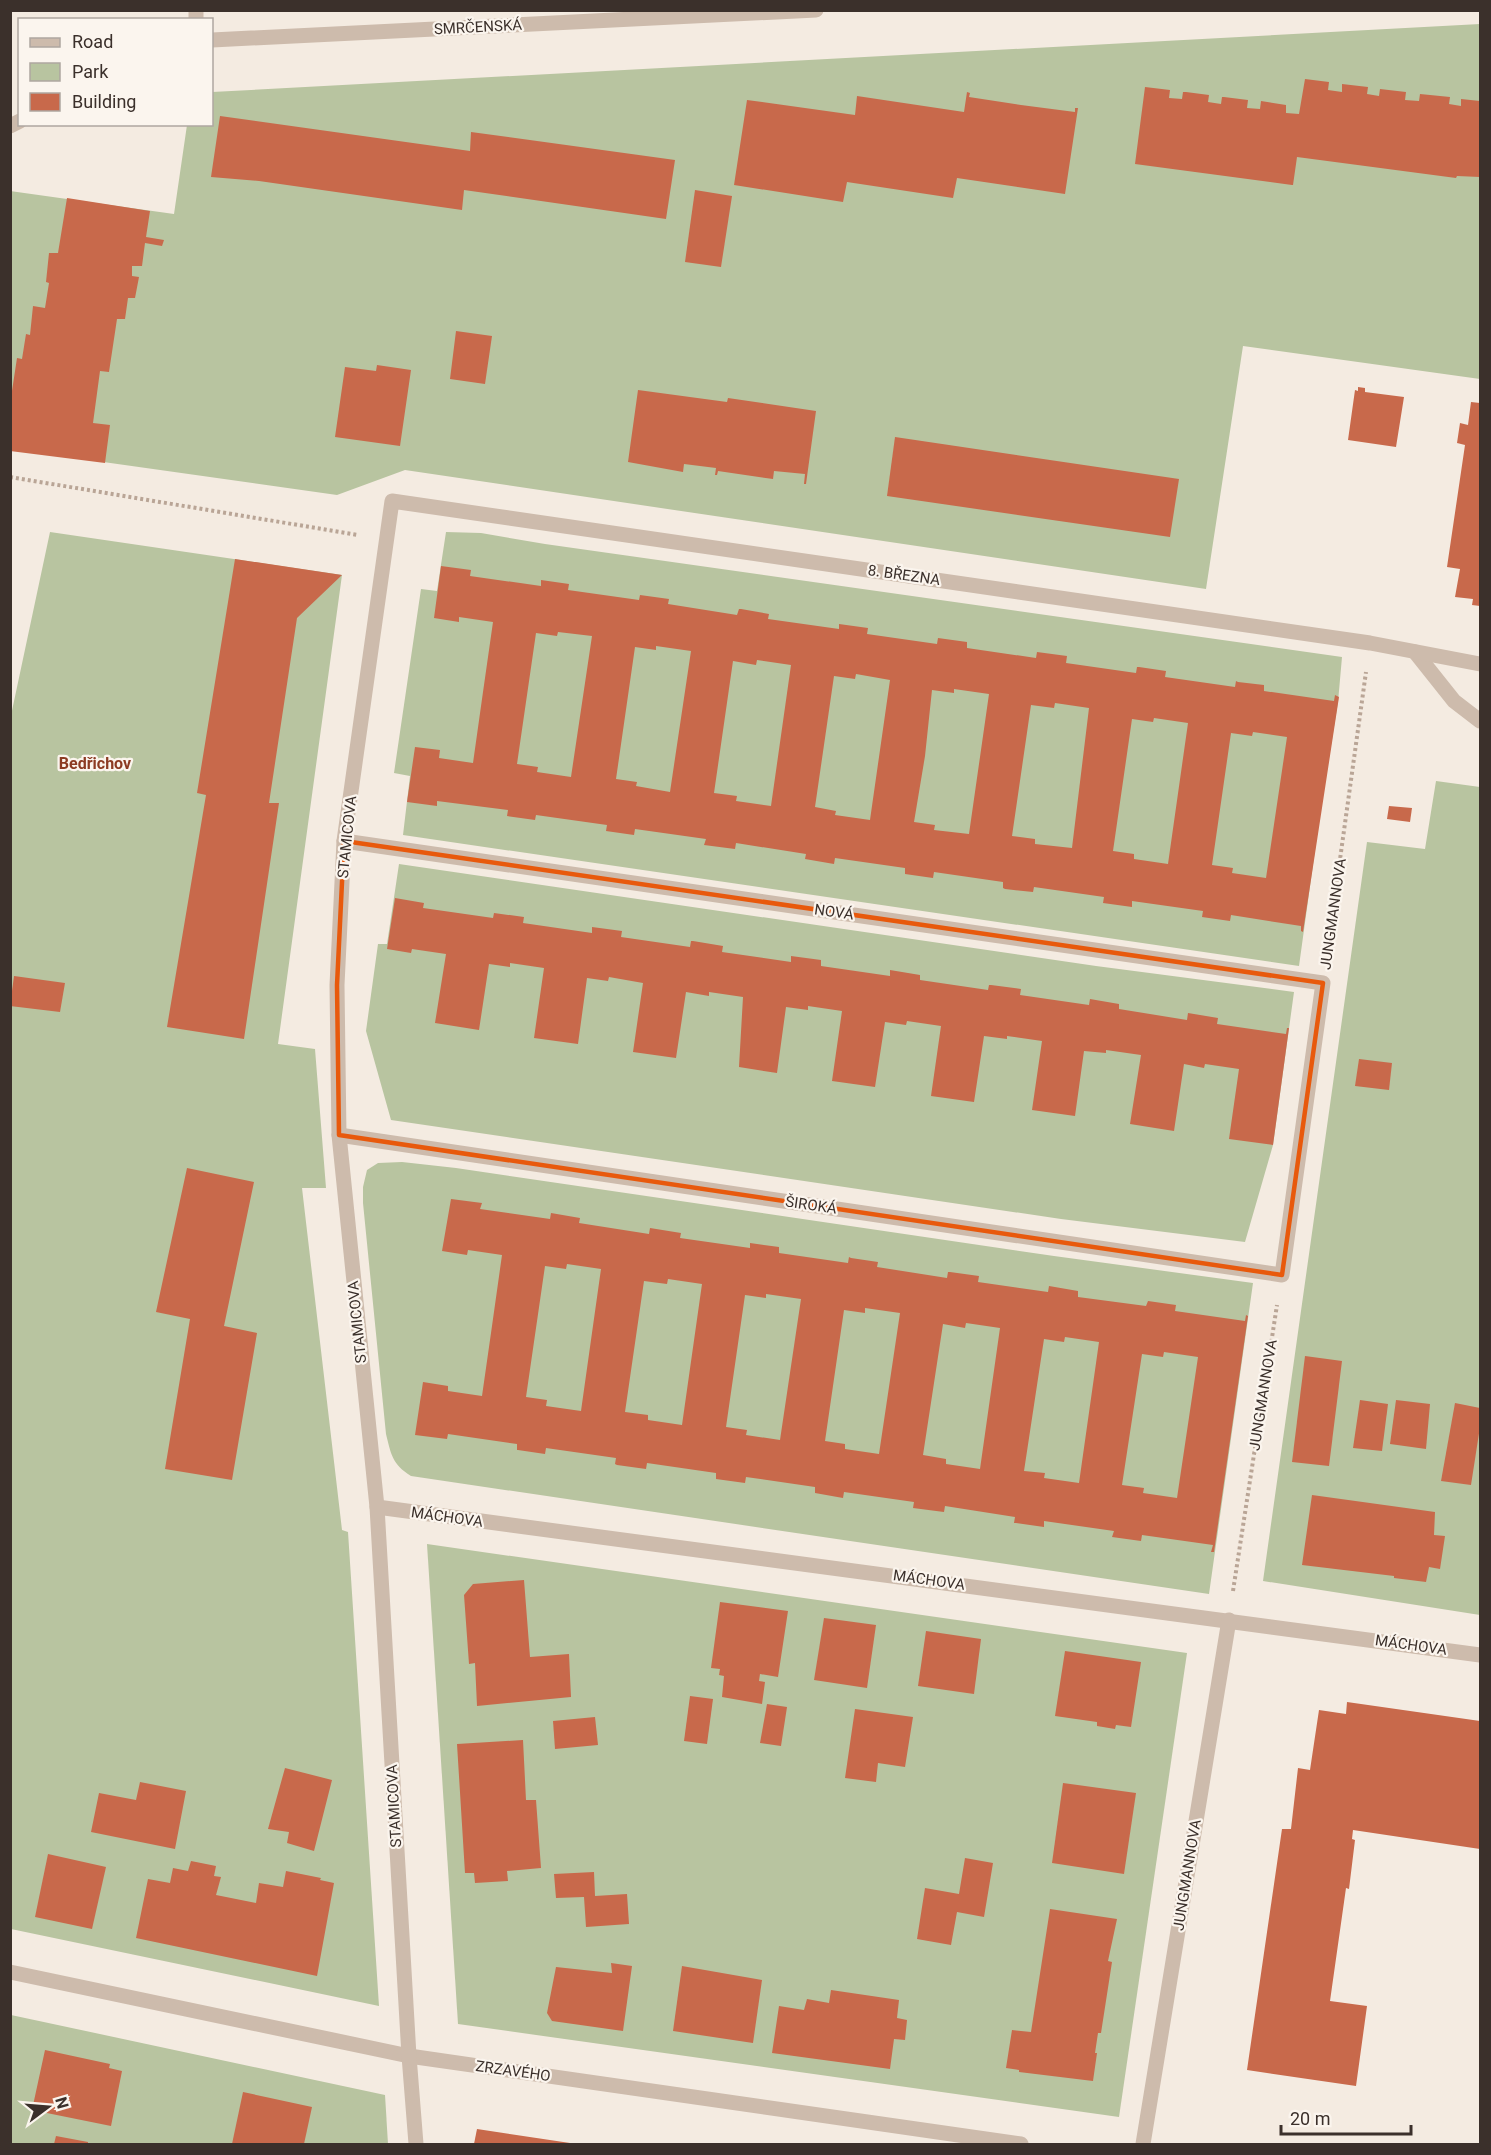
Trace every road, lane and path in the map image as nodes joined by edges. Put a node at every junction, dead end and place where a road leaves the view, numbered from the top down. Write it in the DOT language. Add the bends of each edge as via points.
graph roads {
  1 [pos="816,10"];
  2 [pos="213,40"];
  3 [pos="10,477"];
  4 [pos="392,501"];
  5 [pos="386,539"];
  6 [pos="1370,643"];
  7 [pos="1415,652"];
  8 [pos="1480,664"];
  9 [pos="1480,720"];
  10 [pos="344,842"];
  11 [pos="1323,983"];
  12 [pos="339,1135"];
  13 [pos="1282,1275"];
  14 [pos="377,1507"];
  15 [pos="1229,1620"];
  16 [pos="1480,1655"];
  17 [pos="10,1972"];
  18 [pos="409,2056"];
  19 [pos="416,2145"];
  20 [pos="1021,2145"];
  21 [pos="1143,2145"];
  1 -- 2 [label="street, SMRČENSKÁ"];
  3 -- 5 [label="path"];
  4 -- 5 [label="street, STAMICOVA"];
  4 -- 6 [label="street, 8. BŘEZNA"];
  5 -- 10 [label="street, STAMICOVA"];
  6 -- 7 [label="street, 8. BŘEZNA"];
  6 -- 11 [label="path, JUNGMANNOVA"];
  7 -- 8 [label="street, 8. BŘEZNA"];
  7 -- 9 [label="street" via="1454,701"];
  10 -- 11 [label="street, NOVÁ"];
  10 -- 12 [label="street, STAMICOVA" via="337,985"];
  11 -- 13 [label="street, JUNGMANNOVA"];
  12 -- 13 [label="street, ŠIROKÁ"];
  12 -- 14 [label="street, STAMICOVA"];
  13 -- 15 [label="path, JUNGMANNOVA"];
  14 -- 15 [label="street, MÁCHOVA"];
  14 -- 18 [label="street, STAMICOVA"];
  15 -- 16 [label="street, MÁCHOVA"];
  15 -- 21 [label="street, JUNGMANNOVA"];
  17 -- 18 [label="street, ZRZAVÉHO"];
  18 -- 19 [label="street, STAMICOVA"];
  18 -- 20 [label="street, ZRZAVÉHO"];
}
